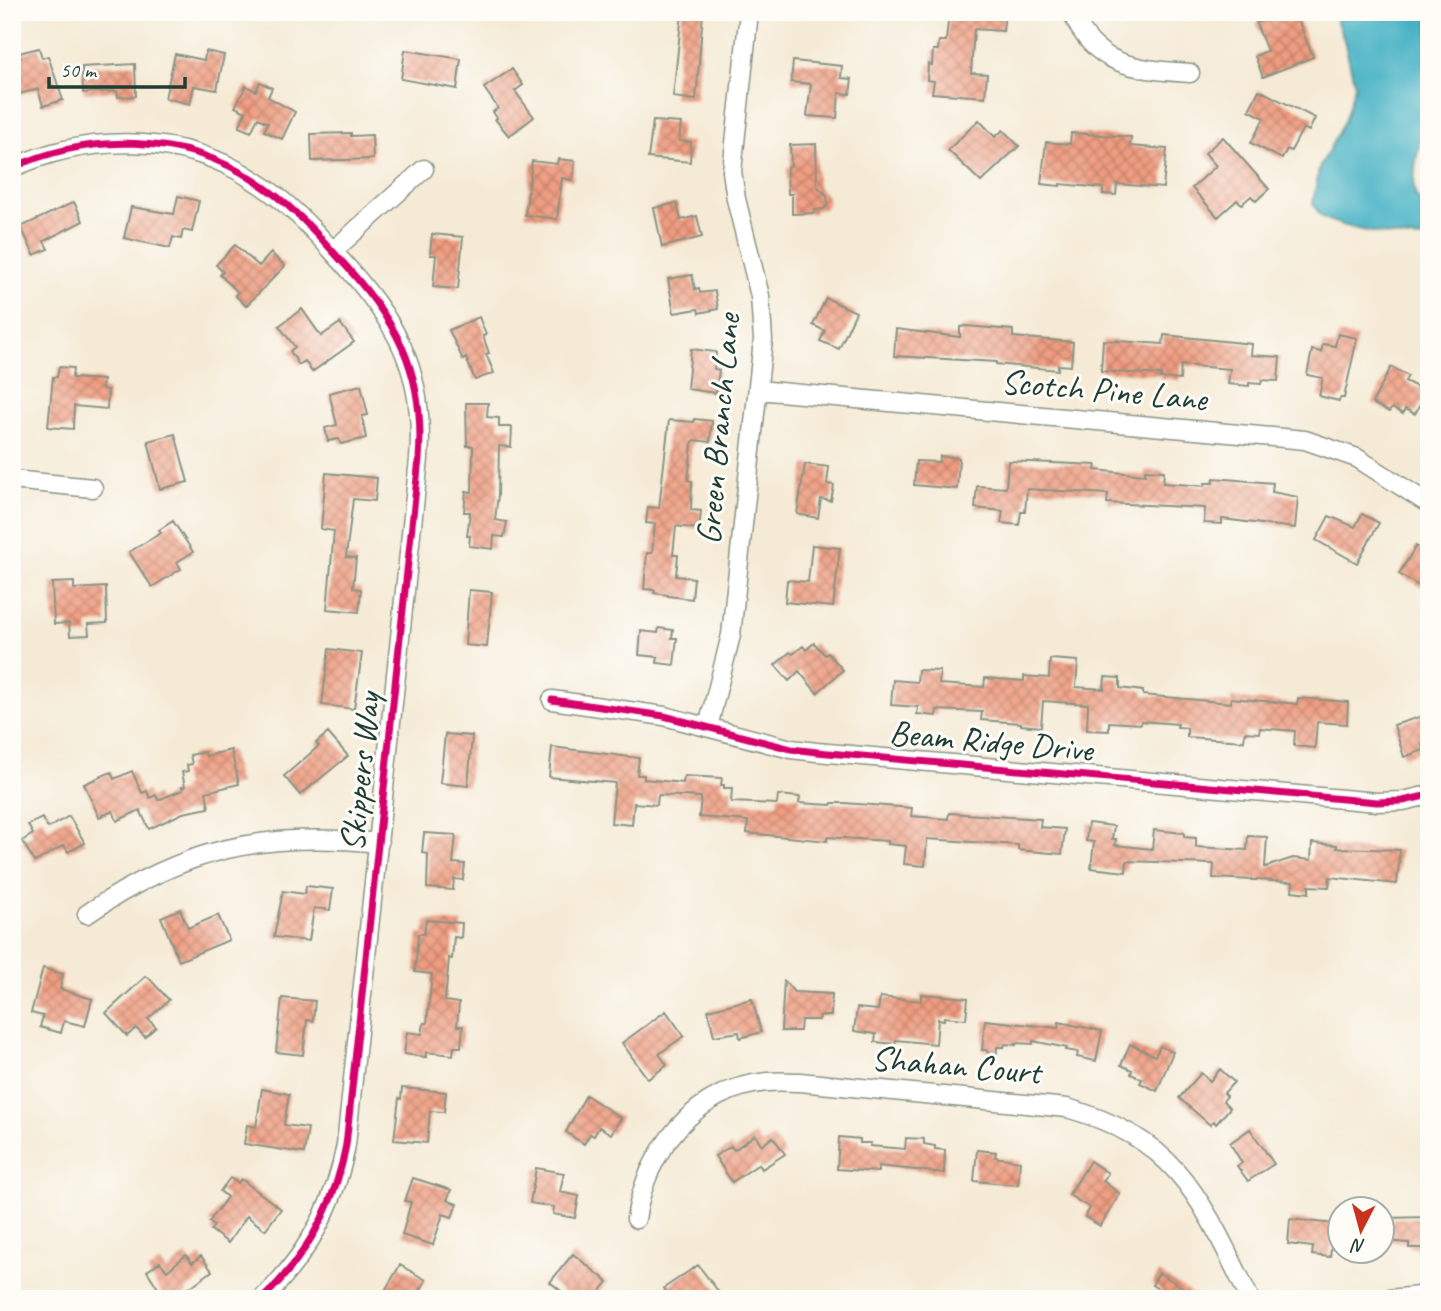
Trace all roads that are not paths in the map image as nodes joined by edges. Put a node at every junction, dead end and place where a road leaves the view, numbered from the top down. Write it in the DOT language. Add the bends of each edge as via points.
graph roads {
  1 [pos="748,12"];
  2 [pos="1072,12"];
  3 [pos="1190,74"];
  4 [pos="12,168"];
  5 [pos="424,169"];
  6 [pos="334,251"];
  7 [pos="758,390"];
  8 [pos="12,480"];
  9 [pos="93,488"];
  10 [pos="1429,504"];
  11 [pos="552,701"];
  12 [pos="708,727"];
  13 [pos="1429,795"];
  14 [pos="379,843"];
  15 [pos="87,914"];
  16 [pos="636,1219"];
  17 [pos="1429,1295"];
  18 [pos="262,1299"];
  19 [pos="1250,1299"];
  20 [pos="1389,1299"];
  1 -- 7 [label="street, Green Branch Lane" via="732,171 763,313"];
  2 -- 3 [label="street" via="1090,42 1107,57 1138,69"];
  4 -- 6 [label="street, Skippers Way" via="84,145 169,146 225,164 255,180 295,211"];
  5 -- 6 [label="street"];
  6 -- 14 [label="street, Skippers Way" via="376,299 394,329 414,380 420,424"];
  7 -- 10 [label="street, Scotch Pine Lane" via="1305,439 1357,458"];
  7 -- 12 [label="street, Green Branch Lane" via="730,635"];
  8 -- 9 [label="street"];
  11 -- 12 [label="street, Beam Ridge Drive" via="630,710"];
  12 -- 13 [label="street, Beam Ridge Drive" via="817,752 1377,802"];
  14 -- 15 [label="street" via="289,840 215,852 152,875"];
  14 -- 18 [label="street, Skippers Way" via="349,1128 340,1172 303,1252"];
  16 -- 19 [label="street, Shahan Court" via="646,1177 672,1133 704,1105 742,1087 800,1082 1066,1108 1122,1128 1169,1162 1201,1200"];
  17 -- 20 [label="street"];
}
